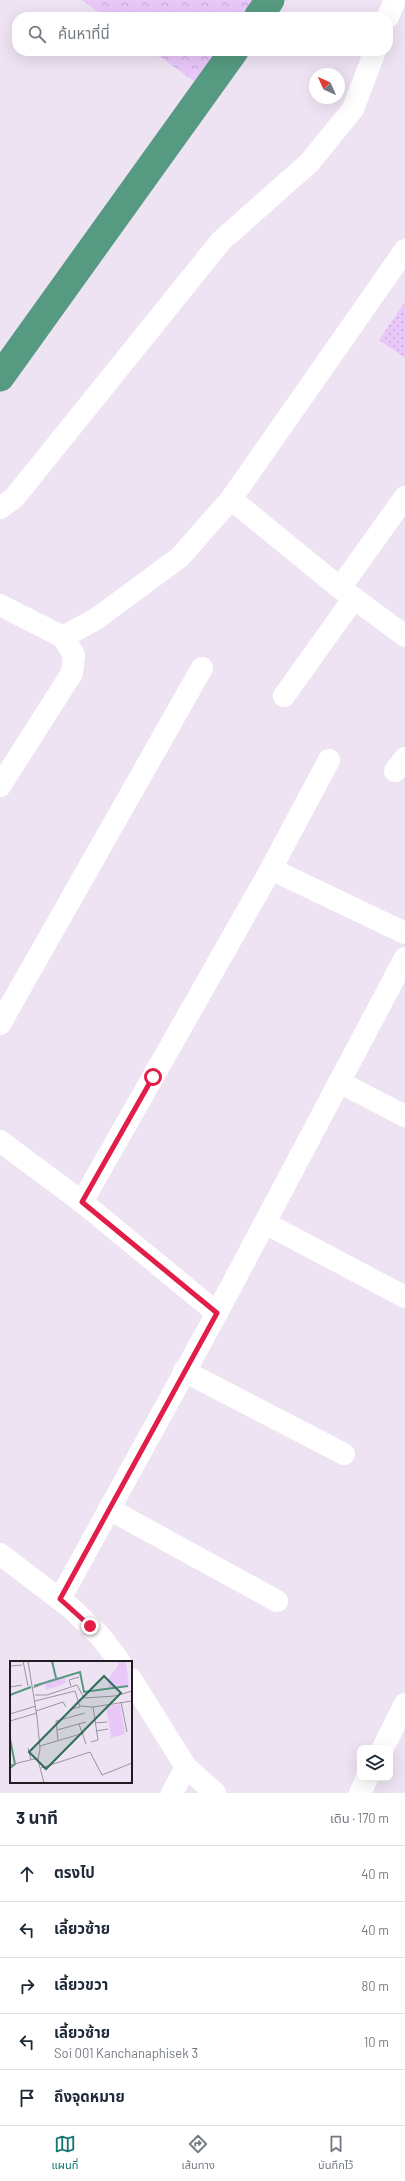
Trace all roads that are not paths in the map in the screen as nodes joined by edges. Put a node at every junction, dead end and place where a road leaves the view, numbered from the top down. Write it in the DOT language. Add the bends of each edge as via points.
graph roads {
  1 [pos="395,0"];
  2 [pos="390,12"];
  3 [pos="373,56"];
  4 [pos="405,250"];
  5 [pos="405,497"];
  6 [pos="231,499"];
  7 [pos="0,508"];
  8 [pos="347,593"];
  9 [pos="0,605"];
  10 [pos="405,636"];
  11 [pos="63,637"];
  12 [pos="202,668"];
  13 [pos="284,696"];
  14 [pos="329,760"];
  15 [pos="0,786"];
  16 [pos="271,868"];
  17 [pos="405,933"];
  18 [pos="405,958"];
  19 [pos="0,1024"];
  20 [pos="339,1082"];
  21 [pos="405,1116"];
  22 [pos="0,1142"];
  23 [pos="82,1202"];
  24 [pos="264,1223"];
  25 [pos="405,1297"];
  26 [pos="217,1313"];
  27 [pos="184,1371"];
  28 [pos="344,1454"];
  29 [pos="109,1509"];
  30 [pos="0,1554"];
  31 [pos="60,1599"];
  32 [pos="277,1601"];
  33 [pos="119,1661"];
  34 [pos="132,1681"];
  35 [pos="405,1704"];
  36 [pos="384,1745"];
  37 [pos="186,1767"];
  38 [pos="366,1781"];
  39 [pos="172,1793"];
  40 [pos="215,1793"];
  41 [pos="360,1793"];
  1 -- 2 [label="street"];
  3 -- 7 [label="street" via="353,109 314,157 221,241 14,498"];
  4 -- 6 [label="street"];
  5 -- 8 [label="street"];
  6 -- 8 [label="street"];
  6 -- 11 [label="street" via="180,557 96,619"];
  8 -- 10 [label="street"];
  8 -- 13 [label="street"];
  9 -- 11 [label="street"];
  11 -- 15 [label="street" via="74,655 72,673"];
  12 -- 19 [label="street"];
  14 -- 16 [label="street"];
  16 -- 17 [label="street"];
  16 -- 23 [label="street"];
  18 -- 20 [label="street"];
  20 -- 21 [label="street"];
  20 -- 24 [label="street"];
  22 -- 23 [label="street"];
  23 -- 26 [label="street"];
  24 -- 25 [label="street"];
  24 -- 26 [label="street"];
  26 -- 27 [label="street"];
  27 -- 28 [label="street"];
  27 -- 29 [label="street"];
  29 -- 31 [label="street"];
  29 -- 32 [label="street"];
  30 -- 31 [label="street"];
  31 -- 33 [label="street" via="100,1636"];
  34 -- 37 [label="street"];
  35 -- 36 [label="street"];
  37 -- 39 [label="street"];
  37 -- 40 [label="street"];
  38 -- 41 [label="street"];
}
